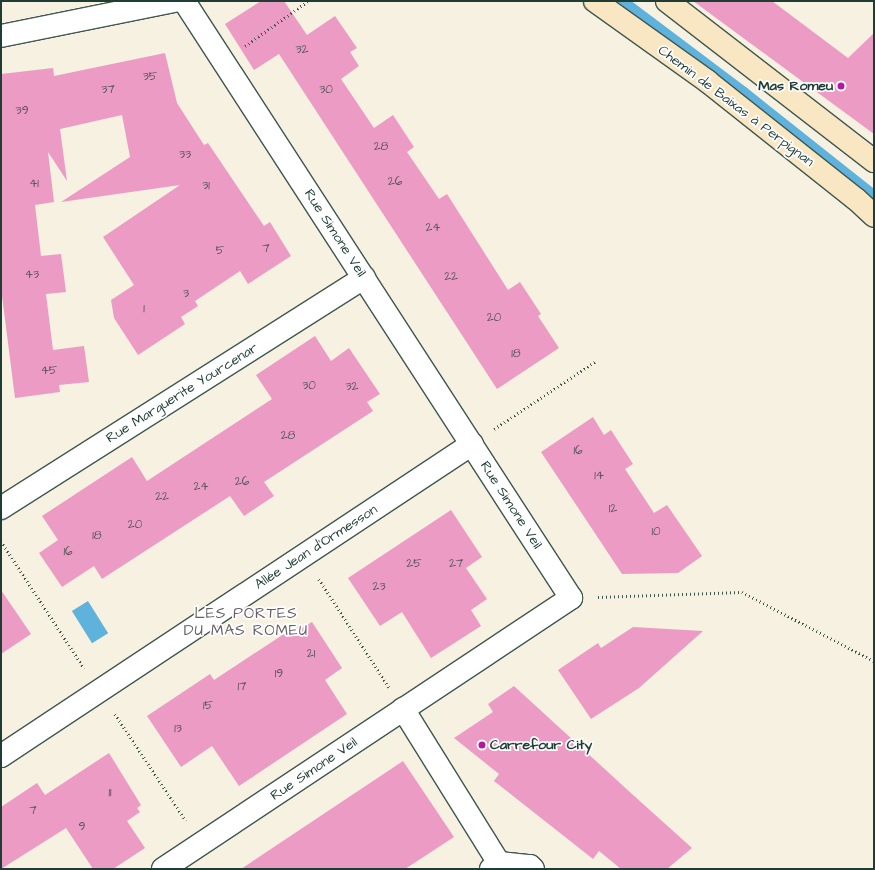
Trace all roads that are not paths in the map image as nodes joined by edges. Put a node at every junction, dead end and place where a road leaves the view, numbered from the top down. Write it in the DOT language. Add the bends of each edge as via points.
graph roads {
  1 [pos="174,1"];
  2 [pos="184,1"];
  3 [pos="595,1"];
  4 [pos="667,1"];
  5 [pos="1,36"];
  6 [pos="874,161"];
  7 [pos="874,216"];
  8 [pos="364,278"];
  9 [pos="472,444"];
  10 [pos="1,508"];
  11 [pos="403,709"];
  12 [pos="1,756"];
  13 [pos="495,866"];
  14 [pos="163,869"];
  15 [pos="533,869"];
  1 -- 5 [label="street"];
  2 -- 8 [label="street, Rue Simone Veil"];
  3 -- 7 [label="main road, Chemin de Baixas à Perpignan" via="707,81"];
  4 -- 6 [label="main road"];
  8 -- 9 [label="street, Rue Simone Veil"];
  8 -- 10 [label="street, Rue Marguerite Yourcenar"];
  9 -- 11 [label="street, Rue Simone Veil" via="571,598"];
  9 -- 12 [label="street, Allée Jean d'Ormesson"];
  11 -- 13 [label="street"];
  11 -- 14 [label="street, Rue Simone Veil"];
  13 -- 15 [label="street" via="530,866"];
}
